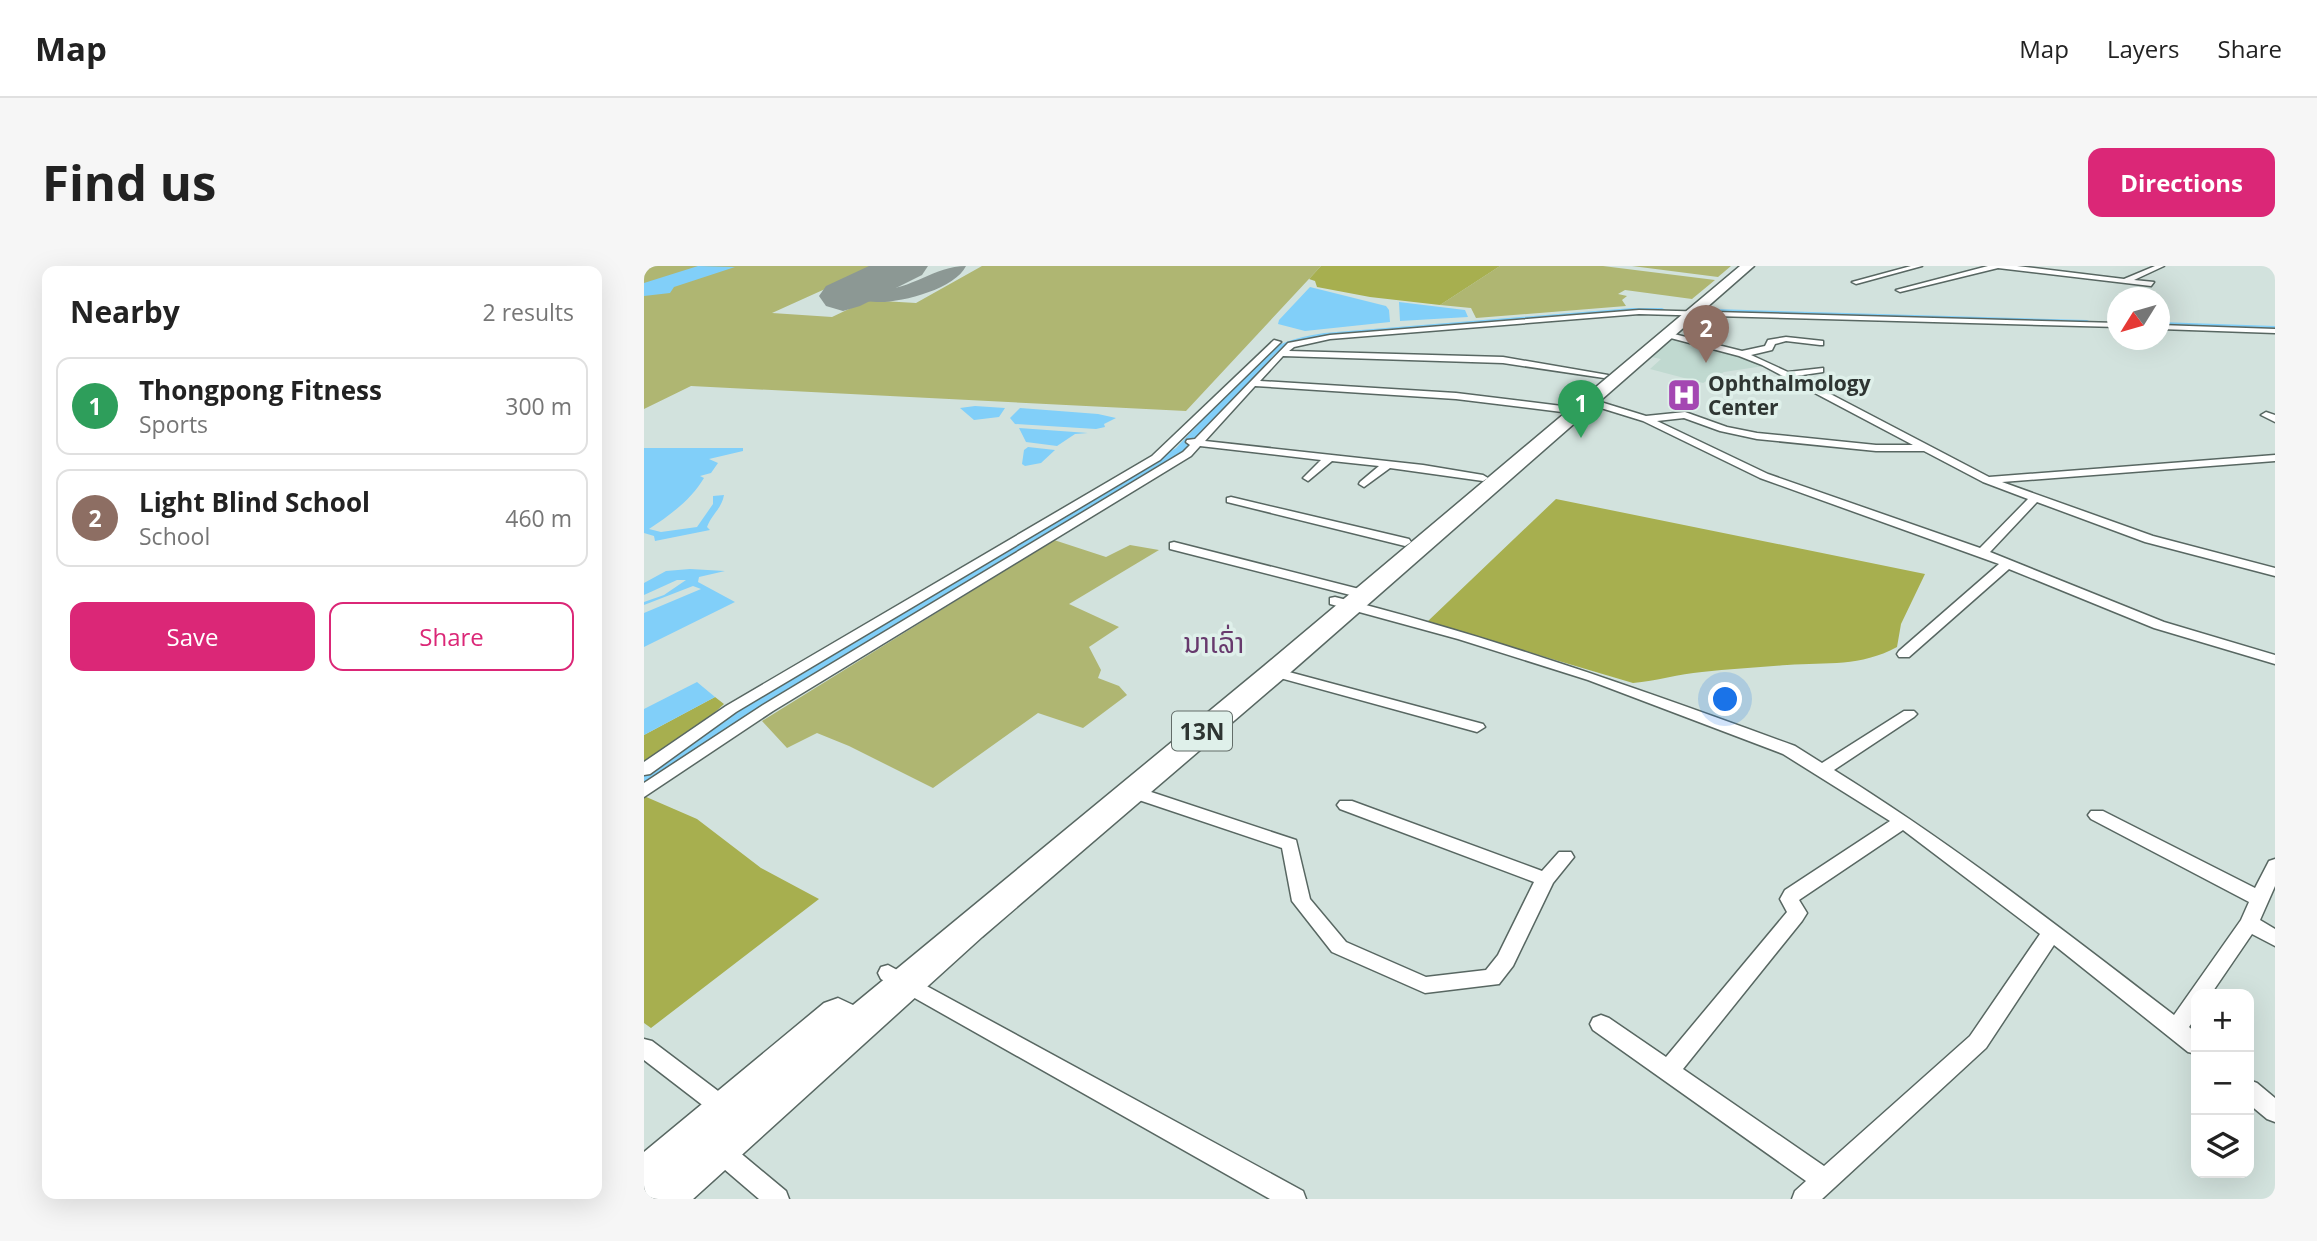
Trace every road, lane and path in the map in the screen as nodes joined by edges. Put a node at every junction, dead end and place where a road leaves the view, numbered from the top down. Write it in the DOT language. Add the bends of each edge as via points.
graph roads {
  1 [pos="1736,266"];
  2 [pos="1748,266"];
  3 [pos="1919,266"];
  4 [pos="1998,266"];
  5 [pos="2161,266"];
  6 [pos="2125,281"];
  7 [pos="1856,282"];
  8 [pos="2151,284"];
  9 [pos="1900,290"];
  10 [pos="1684,315"];
  11 [pos="2107,323"];
  12 [pos="2170,325"];
  13 [pos="2275,328"];
  14 [pos="1820,343"];
  15 [pos="1281,353"];
  16 [pos="1742,354"];
  17 [pos="1820,370"];
  18 [pos="1789,374"];
  19 [pos="1252,383"];
  20 [pos="1583,398"];
  21 [pos="1646,419"];
  22 [pos="1186,441"];
  23 [pos="1925,448"];
  24 [pos="1329,458"];
  25 [pos="2275,458"];
  26 [pos="1388,464"];
  27 [pos="1308,478"];
  28 [pos="1483,478"];
  29 [pos="1987,480"];
  30 [pos="1364,484"];
  31 [pos="2035,498"];
  32 [pos="1231,500"];
  33 [pos="1405,542"];
  34 [pos="1174,546"];
  35 [pos="1982,553"];
  36 [pos="2008,563"];
  37 [pos="2275,572"];
  38 [pos="1349,597"];
  39 [pos="866,631"];
  40 [pos="888,637"];
  41 [pos="1904,654"];
  42 [pos="2275,660"];
  43 [pos="1274,672"];
  44 [pos="1909,715"];
  45 [pos="1477,727"];
  46 [pos="644,770"];
  47 [pos="1823,770"];
  48 [pos="644,791"];
  49 [pos="1130,791"];
  50 [pos="1346,805"];
  51 [pos="2097,815"];
  52 [pos="1903,821"];
  53 [pos="1565,857"];
  54 [pos="2275,866"];
  55 [pos="1545,879"];
  56 [pos="2260,899"];
  57 [pos="2249,923"];
  58 [pos="2051,934"];
  59 [pos="2275,938"];
  60 [pos="897,978"];
  61 [pos="2203,989"];
  62 [pos="2191,1007"];
  63 [pos="1601,1024"];
  64 [pos="2177,1028"];
  65 [pos="2191,1041"];
  66 [pos="644,1048"];
  67 [pos="1669,1070"];
  68 [pos="2254,1094"];
  69 [pos="726,1111"];
  70 [pos="2275,1112"];
  71 [pos="717,1148"];
  72 [pos="1824,1180"];
  73 [pos="644,1181"];
  74 [pos="659,1199"];
  75 [pos="777,1199"];
  76 [pos="1294,1199"];
  77 [pos="1804,1199"];
  1 -- 10 [label="highway, 13N"];
  2 -- 10 [label="highway, 13N"];
  3 -- 7 [label="street"];
  4 -- 6 [label="street"];
  4 -- 9 [label="street"];
  5 -- 6 [label="street"];
  6 -- 8 [label="street"];
  10 -- 11 [label="street"];
  10 -- 15 [label="street" via="1639,312 1330,337 1291,345"];
  10 -- 16 [label="street"];
  10 -- 20 [label="highway, 13N"];
  10 -- 22 [label="street" via="1640,306 1293,337 1277,342"];
  12 -- 13 [label="street"];
  14 -- 16 [label="street" via="1779,340 1769,348"];
  15 -- 19 [label="street"];
  15 -- 20 [label="street" via="1503,360"];
  16 -- 18 [label="street"];
  17 -- 18 [label="street"];
  18 -- 23 [label="street"];
  19 -- 20 [label="street"];
  19 -- 22 [label="street"];
  20 -- 21 [label="street"];
  20 -- 28 [label="highway, 13N"];
  20 -- 38 [label="highway, 13N"];
  21 -- 23 [label="street" via="1685,415 1757,436"];
  21 -- 35 [label="street" via="1771,479"];
  22 -- 24 [label="street"];
  22 -- 39 [label="street"];
  22 -- 40 [label="street" via="1187,454"];
  23 -- 29 [label="street"];
  24 -- 26 [label="street"];
  24 -- 27 [label="street"];
  25 -- 29 [label="street"];
  26 -- 28 [label="street"];
  26 -- 30 [label="street"];
  28 -- 33 [label="highway, 13N"];
  29 -- 31 [label="street"];
  31 -- 35 [label="street"];
  31 -- 37 [label="street" via="2148,539"];
  32 -- 33 [label="street"];
  33 -- 38 [label="highway, 13N"];
  34 -- 38 [label="street"];
  35 -- 36 [label="street"];
  36 -- 41 [label="street"];
  36 -- 42 [label="street" via="2159,625"];
  38 -- 43 [label="highway, 13N"];
  38 -- 47 [label="street" via="1593,677 1789,750"];
  38 -- 60 [label="highway, 13N" via="962,909"];
  39 -- 40 [label="street"];
  39 -- 46 [label="street" via="731,709"];
  40 -- 48 [label="street" via="768,708"];
  43 -- 45 [label="street"];
  43 -- 49 [label="highway, 13N"];
  44 -- 47 [label="street"];
  47 -- 52 [label="street"];
  49 -- 55 [label="street" via="1290,844 1301,901 1339,947 1425,985 1492,978 1506,960"];
  49 -- 60 [label="highway, 13N"];
  50 -- 55 [label="street"];
  51 -- 56 [label="street"];
  52 -- 58 [label="street"];
  52 -- 67 [label="street" via="1792,895 1789,899 1795,916"];
  53 -- 55 [label="street"];
  54 -- 56 [label="street"];
  56 -- 57 [label="street"];
  57 -- 59 [label="street"];
  57 -- 61 [label="street"];
  58 -- 64 [label="street"];
  58 -- 72 [label="street" via="1978,1042"];
  60 -- 69 [label="highway, 13N"];
  60 -- 71 [label="highway, 13N"];
  60 -- 76 [label="street"];
  62 -- 64 [label="street"];
  63 -- 67 [label="street"];
  64 -- 65 [label="street"];
  66 -- 69 [label="street"];
  67 -- 72 [label="street"];
  68 -- 70 [label="street"];
  69 -- 73 [label="highway, 13N"];
  71 -- 74 [label="highway, 13N"];
  71 -- 75 [label="street"];
  72 -- 77 [label="street"];
}
